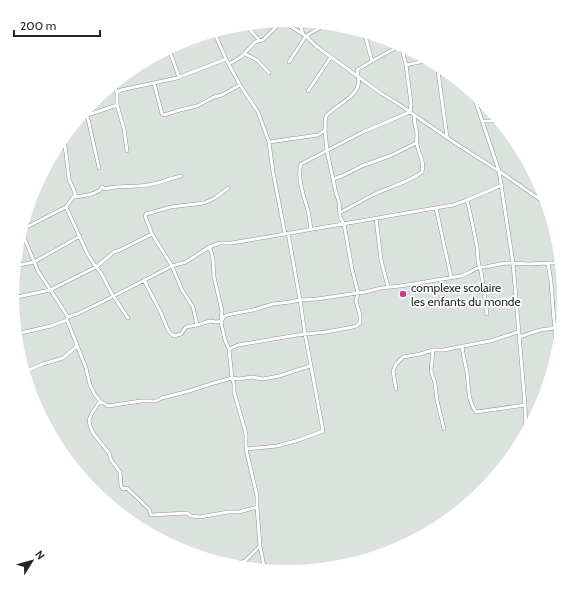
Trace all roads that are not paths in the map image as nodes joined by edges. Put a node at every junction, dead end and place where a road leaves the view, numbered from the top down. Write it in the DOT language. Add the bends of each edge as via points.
graph roads {
  1 [pos="292,27"];
  2 [pos="275,28"];
  3 [pos="301,28"];
  4 [pos="318,29"];
  5 [pos="250,30"];
  6 [pos="303,34"];
  7 [pos="306,36"];
  8 [pos="216,37"];
  9 [pos="366,38"];
  10 [pos="260,41"];
  11 [pos="394,49"];
  12 [pos="403,53"];
  13 [pos="171,54"];
  14 [pos="245,54"];
  15 [pos="331,57"];
  16 [pos="226,59"];
  17 [pos="372,61"];
  18 [pos="289,62"];
  19 [pos="421,62"];
  20 [pos="229,64"];
  21 [pos="406,65"];
  22 [pos="438,72"];
  23 [pos="269,73"];
  24 [pos="357,75"];
  25 [pos="179,77"];
  26 [pos="154,83"];
  27 [pos="240,85"];
  28 [pos="116,90"];
  29 [pos="308,91"];
  30 [pos="117,93"];
  31 [pos="476,103"];
  32 [pos="117,105"];
  33 [pos="410,112"];
  34 [pos="90,115"];
  35 [pos="414,115"];
  36 [pos="87,118"];
  37 [pos="482,121"];
  38 [pos="493,121"];
  39 [pos="325,130"];
  40 [pos="447,138"];
  41 [pos="268,142"];
  42 [pos="416,142"];
  43 [pos="65,146"];
  44 [pos="127,151"];
  45 [pos="326,151"];
  46 [pos="99,168"];
  47 [pos="499,171"];
  48 [pos="181,176"];
  49 [pos="333,179"];
  50 [pos="502,185"];
  51 [pos="228,188"];
  52 [pos="74,197"];
  53 [pos="540,199"];
  54 [pos="467,200"];
  55 [pos="66,206"];
  56 [pos="436,208"];
  57 [pos="340,212"];
  58 [pos="376,218"];
  59 [pos="344,224"];
  60 [pos="28,226"];
  61 [pos="311,229"];
  62 [pos="287,233"];
  63 [pos="152,234"];
  64 [pos="80,236"];
  65 [pos="25,240"];
  66 [pos="209,247"];
  67 [pos="34,262"];
  68 [pos="513,263"];
  69 [pos="548,263"];
  70 [pos="556,263"];
  71 [pos="21,265"];
  72 [pos="172,266"];
  73 [pos="96,267"];
  74 [pos="479,267"];
  75 [pos="451,277"];
  76 [pos="144,280"];
  77 [pos="388,287"];
  78 [pos="50,290"];
  79 [pos="358,293"];
  80 [pos="113,296"];
  81 [pos="19,297"];
  82 [pos="300,300"];
  83 [pos="487,314"];
  84 [pos="128,318"];
  85 [pos="67,319"];
  86 [pos="221,321"];
  87 [pos="197,325"];
  88 [pos="554,328"];
  89 [pos="518,332"];
  90 [pos="21,333"];
  91 [pos="305,334"];
  92 [pos="519,337"];
  93 [pos="555,338"];
  94 [pos="77,346"];
  95 [pos="462,346"];
  96 [pos="230,349"];
  97 [pos="433,350"];
  98 [pos="310,366"];
  99 [pos="29,370"];
  100 [pos="232,378"];
  101 [pos="396,389"];
  102 [pos="100,401"];
  103 [pos="525,406"];
  104 [pos="526,424"];
  105 [pos="444,429"];
  106 [pos="246,449"];
  107 [pos="257,507"];
  108 [pos="260,546"];
  109 [pos="242,562"];
  110 [pos="264,565"];
  1 -- 6 [label="street"];
  2 -- 10 [label="street"];
  3 -- 6 [label="street"];
  4 -- 7 [label="street"];
  5 -- 10 [label="street"];
  6 -- 7 [label="street"];
  7 -- 15 [label="street"];
  7 -- 18 [label="street"];
  8 -- 16 [label="street"];
  9 -- 17 [label="street"];
  10 -- 14 [label="street" via="255,42"];
  11 -- 17 [label="street"];
  12 -- 21 [label="street"];
  13 -- 25 [label="street"];
  14 -- 20 [label="street"];
  14 -- 23 [label="street" via="257,60"];
  15 -- 24 [label="street"];
  15 -- 29 [label="street"];
  16 -- 20 [label="street"];
  16 -- 25 [label="street"];
  17 -- 24 [label="street" via="359,68"];
  19 -- 21 [label="street"];
  20 -- 27 [label="street"];
  21 -- 33 [label="street"];
  22 -- 40 [label="street"];
  24 -- 33 [label="street"];
  24 -- 39 [label="street" via="359,83 356,91 327,115"];
  25 -- 26 [label="street"];
  26 -- 27 [label="street" via="164,115 193,108"];
  26 -- 30 [label="street"];
  27 -- 41 [label="street" via="258,112"];
  28 -- 30 [label="street"];
  30 -- 32 [label="street"];
  31 -- 37 [label="street"];
  32 -- 34 [label="street"];
  32 -- 44 [label="street"];
  33 -- 35 [label="street"];
  33 -- 45 [label="street"];
  35 -- 40 [label="street"];
  35 -- 42 [label="street"];
  36 -- 46 [label="street"];
  37 -- 38 [label="street"];
  37 -- 47 [label="street"];
  39 -- 41 [label="street" via="318,135"];
  39 -- 45 [label="street"];
  40 -- 47 [label="street"];
  41 -- 62 [label="street"];
  42 -- 49 [label="street" via="392,155"];
  42 -- 57 [label="street" via="422,162 421,173"];
  43 -- 52 [label="street"];
  45 -- 49 [label="street"];
  45 -- 61 [label="street" via="300,165 301,184"];
  47 -- 50 [label="street"];
  47 -- 53 [label="street"];
  48 -- 52 [label="street" via="138,186 115,186 105,189 102,187 100,191"];
  49 -- 57 [label="street"];
  50 -- 54 [label="street"];
  50 -- 68 [label="street"];
  51 -- 63 [label="street" via="204,203 171,207 146,214"];
  52 -- 55 [label="street"];
  54 -- 56 [label="street"];
  54 -- 74 [label="street"];
  55 -- 60 [label="street"];
  55 -- 64 [label="street"];
  56 -- 58 [label="street"];
  56 -- 75 [label="street"];
  57 -- 59 [label="street"];
  58 -- 59 [label="street"];
  58 -- 77 [label="street" via="381,260"];
  59 -- 61 [label="street"];
  59 -- 79 [label="street"];
  61 -- 62 [label="street"];
  62 -- 66 [label="street"];
  62 -- 82 [label="street"];
  63 -- 72 [label="street"];
  63 -- 73 [label="street" via="114,252"];
  64 -- 67 [label="street"];
  64 -- 73 [label="street"];
  65 -- 67 [label="street"];
  66 -- 72 [label="street" via="186,262"];
  66 -- 86 [label="street" via="222,312"];
  67 -- 71 [label="street"];
  67 -- 78 [label="street"];
  68 -- 69 [label="street"];
  68 -- 74 [label="street"];
  68 -- 89 [label="street"];
  69 -- 70 [label="street"];
  69 -- 88 [label="street"];
  72 -- 76 [label="street"];
  72 -- 87 [label="street" via="193,308"];
  73 -- 78 [label="street"];
  73 -- 80 [label="street"];
  74 -- 75 [label="street"];
  74 -- 83 [label="street" via="482,271"];
  75 -- 77 [label="street"];
  76 -- 80 [label="street"];
  76 -- 87 [label="street" via="171,334 181,334 186,327"];
  77 -- 79 [label="street"];
  78 -- 81 [label="street"];
  78 -- 85 [label="street"];
  79 -- 82 [label="street"];
  79 -- 91 [label="street" via="356,301 360,323 356,326"];
  80 -- 84 [label="street"];
  80 -- 85 [label="street"];
  82 -- 86 [label="street" via="227,315"];
  82 -- 91 [label="street"];
  85 -- 90 [label="street" via="51,326"];
  85 -- 94 [label="street"];
  86 -- 87 [label="street"];
  86 -- 96 [label="street" via="225,340"];
  88 -- 92 [label="street"];
  88 -- 93 [label="street"];
  89 -- 92 [label="street"];
  89 -- 95 [label="street" via="490,342"];
  91 -- 96 [label="street" via="238,345"];
  91 -- 98 [label="street"];
  92 -- 103 [label="street"];
  94 -- 99 [label="street" via="63,358"];
  94 -- 102 [label="street" via="90,385"];
  95 -- 97 [label="street"];
  95 -- 103 [label="street" via="470,399 476,412"];
  96 -- 100 [label="street"];
  97 -- 101 [label="street" via="403,357 396,364 393,371"];
  97 -- 105 [label="street" via="431,371"];
  98 -- 100 [label="street" via="263,379"];
  98 -- 106 [label="street" via="323,431 277,446"];
  100 -- 102 [label="street" via="156,401 108,406"];
  100 -- 106 [label="street"];
  102 -- 107 [label="street" via="89,420 91,430 120,472 123,489 127,488 151,515 187,513 200,517"];
  103 -- 104 [label="street"];
  106 -- 107 [label="street" via="257,496"];
  107 -- 108 [label="street"];
  108 -- 109 [label="street"];
  108 -- 110 [label="street"];
}
